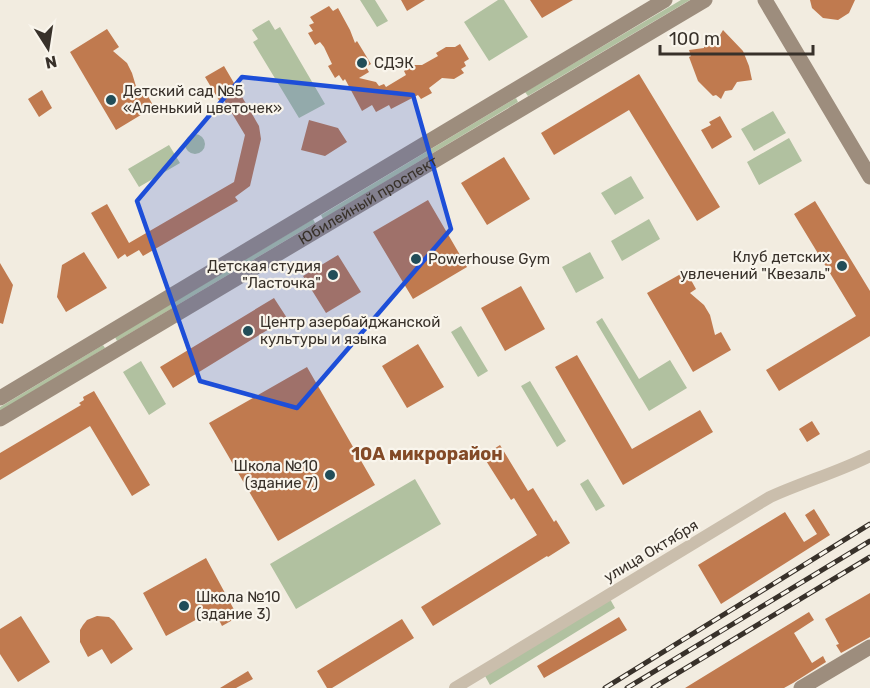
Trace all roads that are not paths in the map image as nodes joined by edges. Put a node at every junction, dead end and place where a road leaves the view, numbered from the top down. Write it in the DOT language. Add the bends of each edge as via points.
graph roads {
  1 [pos="665,0"];
  2 [pos="705,0"];
  3 [pos="765,0"];
  4 [pos="870,177"];
  5 [pos="0,398"];
  6 [pos="0,419"];
  7 [pos="870,456"];
  8 [pos="870,647"];
  9 [pos="455,688"];
  10 [pos="801,688"];
  1 -- 5 [label="street, Юбилейный проспект"];
  2 -- 6 [label="street, Юбилейный проспект"];
  3 -- 4 [label="street"];
  7 -- 9 [label="street, улица Октября" via="770,497"];
  8 -- 10 [label="street"];
}
